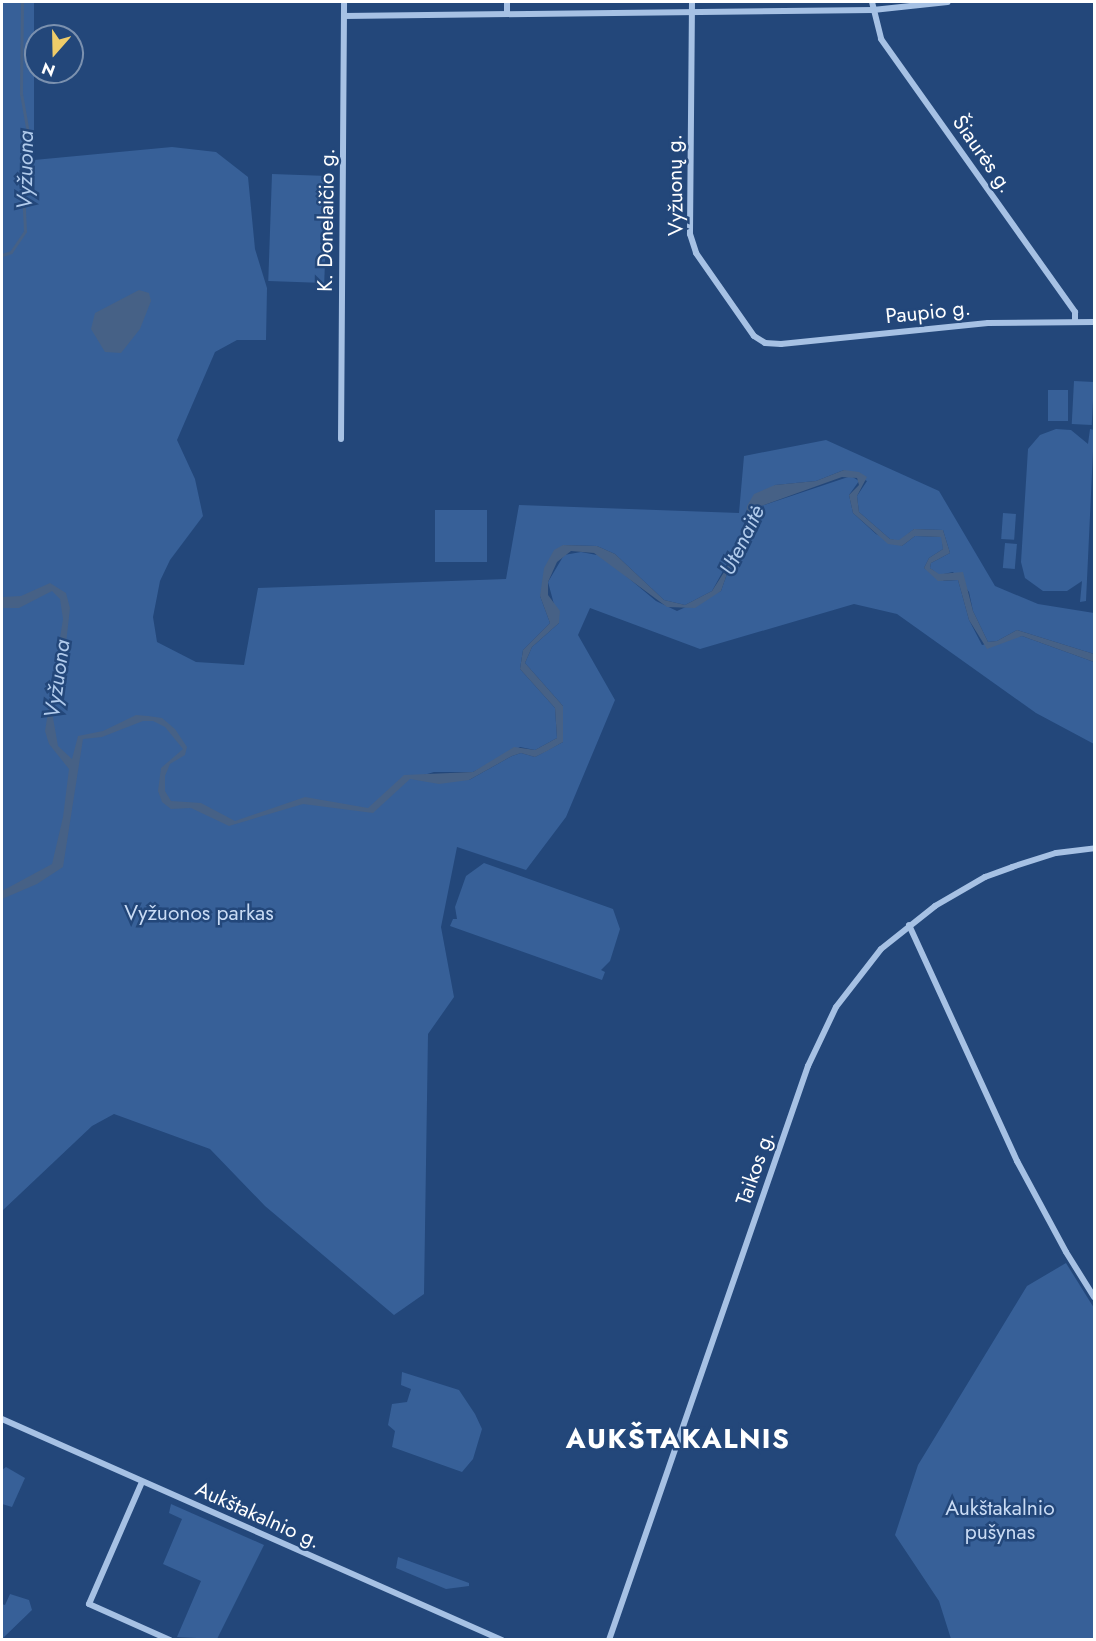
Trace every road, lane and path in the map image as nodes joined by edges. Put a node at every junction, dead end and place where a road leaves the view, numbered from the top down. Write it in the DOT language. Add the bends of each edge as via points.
graph roads {
  1 [pos="344,2"];
  2 [pos="507,2"];
  3 [pos="692,2"];
  4 [pos="872,2"];
  5 [pos="948,2"];
  6 [pos="873,10"];
  7 [pos="692,13"];
  8 [pos="507,14"];
  9 [pos="344,16"];
  10 [pos="1075,321"];
  11 [pos="1095,322"];
  12 [pos="765,343"];
  13 [pos="341,439"];
  14 [pos="1095,848"];
  15 [pos="909,925"];
  16 [pos="1095,1297"];
  17 [pos="2,1419"];
  18 [pos="142,1482"];
  19 [pos="170,1640"];
  20 [pos="502,1640"];
  21 [pos="609,1640"];
  1 -- 9 [label="street, K. Donelaičio g."];
  2 -- 8 [label="street"];
  3 -- 7 [label="street, Vyžuonų g."];
  4 -- 6 [label="street, Šiaurės g."];
  5 -- 6 [label="street"];
  6 -- 7 [label="street"];
  6 -- 10 [label="street, Šiaurės g." via="881,39 1074,312"];
  7 -- 8 [label="street"];
  7 -- 12 [label="street, Vyžuonų g." via="690,234 696,253 748,329"];
  8 -- 9 [label="street"];
  9 -- 13 [label="street, K. Donelaičio g."];
  10 -- 11 [label="street, Paupio g."];
  10 -- 12 [label="street, Paupio g." via="988,323"];
  14 -- 15 [label="street, Taikos g." via="1056,853 985,877"];
  15 -- 16 [label="street" via="1017,1161 1065,1252"];
  15 -- 21 [label="street, Taikos g." via="855,979 817,1042"];
  17 -- 18 [label="street, Aukštakalnio g."];
  18 -- 19 [label="street" via="89,1604"];
  18 -- 20 [label="street, Aukštakalnio g."];
}
